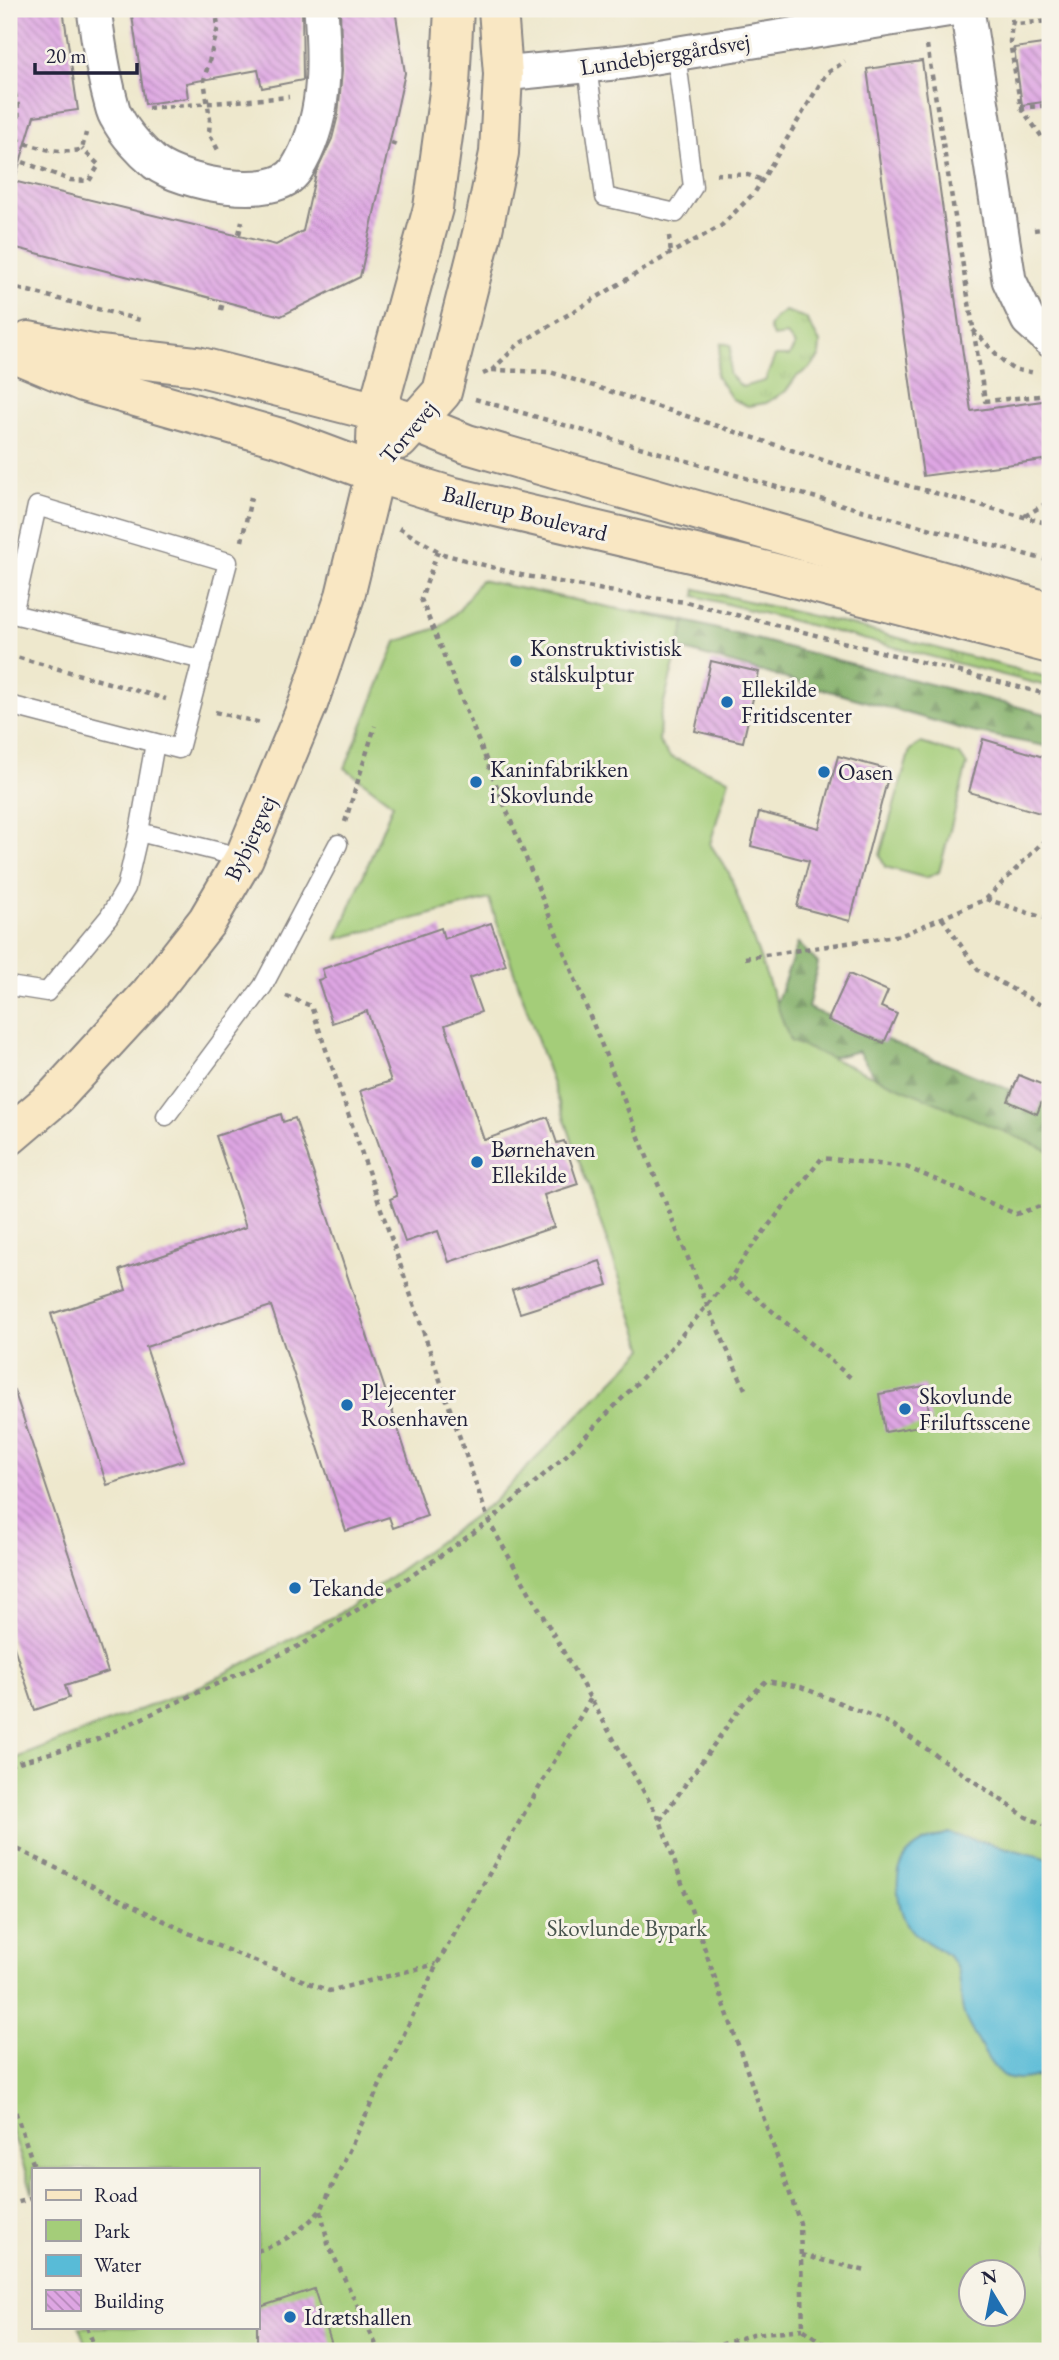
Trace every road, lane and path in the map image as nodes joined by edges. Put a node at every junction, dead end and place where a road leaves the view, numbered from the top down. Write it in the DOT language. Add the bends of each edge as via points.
graph roads {
  1 [pos="94,9"];
  2 [pos="216,9"];
  3 [pos="321,9"];
  4 [pos="454,9"];
  5 [pos="498,9"];
  6 [pos="968,9"];
  7 [pos="1010,9"];
  8 [pos="937,11"];
  9 [pos="999,18"];
  10 [pos="1050,21"];
  11 [pos="1012,22"];
  12 [pos="677,53"];
  13 [pos="587,67"];
  14 [pos="503,74"];
  15 [pos="9,85"];
  16 [pos="322,94"];
  17 [pos="209,104"];
  18 [pos="115,115"];
  19 [pos="9,132"];
  20 [pos="14,138"];
  21 [pos="1050,148"];
  22 [pos="82,149"];
  23 [pos="9,159"];
  24 [pos="23,162"];
  25 [pos="691,170"];
  26 [pos="762,180"];
  27 [pos="250,188"];
  28 [pos="223,302"];
  29 [pos="221,310"];
  30 [pos="973,329"];
  31 [pos="9,337"];
  32 [pos="1050,340"];
  33 [pos="9,351"];
  34 [pos="1042,374"];
  35 [pos="442,392"];
  36 [pos="1050,395"];
  37 [pos="377,412"];
  38 [pos="413,422"];
  39 [pos="370,491"];
  40 [pos="251,497"];
  41 [pos="1050,501"];
  42 [pos="1024,517"];
  43 [pos="1050,524"];
  44 [pos="438,551"];
  45 [pos="1050,561"];
  46 [pos="228,562"];
  47 [pos="1050,612"];
  48 [pos="11,613"];
  49 [pos="1050,644"];
  50 [pos="9,655"];
  51 [pos="203,660"];
  52 [pos="1050,695"];
  53 [pos="9,705"];
  54 [pos="191,706"];
  55 [pos="375,726"];
  56 [pos="296,732"];
  57 [pos="155,743"];
  58 [pos="139,832"];
  59 [pos="1050,839"];
  60 [pos="338,844"];
  61 [pos="244,858"];
  62 [pos="986,899"];
  63 [pos="942,918"];
  64 [pos="1050,920"];
  65 [pos="745,958"];
  66 [pos="9,986"];
  67 [pos="263,986"];
  68 [pos="1050,1010"];
  69 [pos="166,1116"];
  70 [pos="9,1136"];
  71 [pos="1050,1203"];
  72 [pos="731,1277"];
  73 [pos="707,1305"];
  74 [pos="851,1378"];
  75 [pos="745,1389"];
  76 [pos="489,1522"];
  77 [pos="591,1699"];
  78 [pos="9,1765"];
  79 [pos="660,1821"];
  80 [pos="1050,1827"];
  81 [pos="9,1845"];
  82 [pos="437,1964"];
  83 [pos="9,2093"];
  84 [pos="35,2168"];
  85 [pos="32,2198"];
  86 [pos="9,2205"];
  87 [pos="320,2210"];
  88 [pos="259,2250"];
  89 [pos="801,2255"];
  90 [pos="866,2272"];
  91 [pos="88,2328"];
  92 [pos="803,2329"];
  93 [pos="96,2351"];
  94 [pos="379,2351"];
  95 [pos="702,2351"];
  96 [pos="834,2351"];
  1 -- 18 [label="street" via="102,68"];
  2 -- 17 [label="path" via="218,28 204,79"];
  3 -- 16 [label="street"];
  4 -- 37 [label="street, Torvevej" via="450,85 433,208"];
  5 -- 14 [label="street, Torvevej"];
  6 -- 32 [label="street" via="1009,280 1028,320"];
  7 -- 11 [label="path"];
  8 -- 12 [label="street, Lundebjerggårdsvej"];
  8 -- 30 [label="path"];
  9 -- 11 [label="path"];
  10 -- 11 [label="path"];
  11 -- 21 [label="path" via="1010,42 1021,108"];
  12 -- 13 [label="street, Lundebjerggårdsvej"];
  12 -- 25 [label="lane"];
  13 -- 14 [label="street, Lundebjerggårdsvej"];
  13 -- 25 [label="lane" via="605,197 676,213 693,187"];
  14 -- 35 [label="street, Torvevej" via="499,153"];
  15 -- 20 [label="path" via="15,92 19,118"];
  16 -- 17 [label="path"];
  16 -- 27 [label="street" via="295,172"];
  17 -- 18 [label="path" via="144,108"];
  17 -- 27 [label="path" via="209,133 215,148 243,163"];
  18 -- 22 [label="path" via="86,133"];
  18 -- 27 [label="street" via="156,164 216,186"];
  19 -- 20 [label="path"];
  20 -- 22 [label="path" via="56,151"];
  20 -- 23 [label="path"];
  22 -- 24 [label="path" via="99,165 89,181 69,180"];
  25 -- 26 [label="path"];
  28 -- 29 [label="path"];
  30 -- 34 [label="path" via="1005,364"];
  30 -- 36 [label="path" via="985,401"];
  31 -- 37 [label="street, Ballerup Boulevard" via="93,354 197,366"];
  33 -- 39 [label="street, Ballerup Boulevard" via="83,383 284,439"];
  35 -- 38 [label="street, Torvevej"];
  35 -- 42 [label="path" via="492,370 550,372 872,476"];
  35 -- 45 [label="path"];
  37 -- 38 [label="street, Ballerup Boulevard"];
  37 -- 39 [label="street, Torvevej"];
  38 -- 39 [label="street, Torvevej"];
  38 -- 47 [label="street, Ballerup Boulevard" via="467,444"];
  39 -- 44 [label="path"];
  39 -- 49 [label="street, Ballerup Boulevard" via="450,496"];
  39 -- 56 [label="street, Bybjergvej" via="345,596"];
  40 -- 46 [label="path" via="240,552"];
  41 -- 42 [label="path"];
  42 -- 43 [label="path"];
  44 -- 52 [label="path" via="522,575 687,602"];
  44 -- 73 [label="path" via="421,600"];
  46 -- 48 [label="lane" via="37,506"];
  46 -- 51 [label="lane"];
  48 -- 51 [label="lane"];
  50 -- 54 [label="path"];
  51 -- 54 [label="lane"];
  53 -- 57 [label="lane"];
  54 -- 56 [label="path"];
  54 -- 57 [label="lane" via="179,749"];
  55 -- 60 [label="path"];
  56 -- 61 [label="street, Bybjergvej"];
  57 -- 58 [label="lane"];
  58 -- 61 [label="lane"];
  58 -- 66 [label="lane" via="126,888 109,917 47,992"];
  59 -- 62 [label="path"];
  60 -- 67 [label="lane"];
  61 -- 70 [label="street, Bybjergvej" via="207,921 149,995 56,1096"];
  62 -- 63 [label="path"];
  62 -- 64 [label="path"];
  63 -- 65 [label="path" via="902,934"];
  63 -- 68 [label="path" via="978,970"];
  67 -- 69 [label="lane"];
  67 -- 76 [label="path" via="311,1006"];
  71 -- 72 [label="path" via="1016,1214 906,1167 822,1158"];
  72 -- 73 [label="path"];
  72 -- 74 [label="path"];
  73 -- 75 [label="path"];
  73 -- 76 [label="path" via="620,1402"];
  76 -- 77 [label="path"];
  76 -- 78 [label="path" via="303,1644 95,1740"];
  77 -- 79 [label="path"];
  77 -- 82 [label="path"];
  79 -- 80 [label="path" via="743,1704 766,1682 802,1687 889,1723 1026,1817"];
  79 -- 89 [label="path" via="800,2223"];
  81 -- 82 [label="path" via="204,1940 329,1991"];
  82 -- 87 [label="path"];
  83 -- 84 [label="path"];
  85 -- 86 [label="path"];
  87 -- 88 [label="path" via="302,2229"];
  87 -- 94 [label="path" via="328,2244"];
  89 -- 90 [label="path"];
  89 -- 92 [label="path"];
  91 -- 93 [label="path"];
  92 -- 95 [label="path" via="753,2334"];
  92 -- 96 [label="path"];
}
